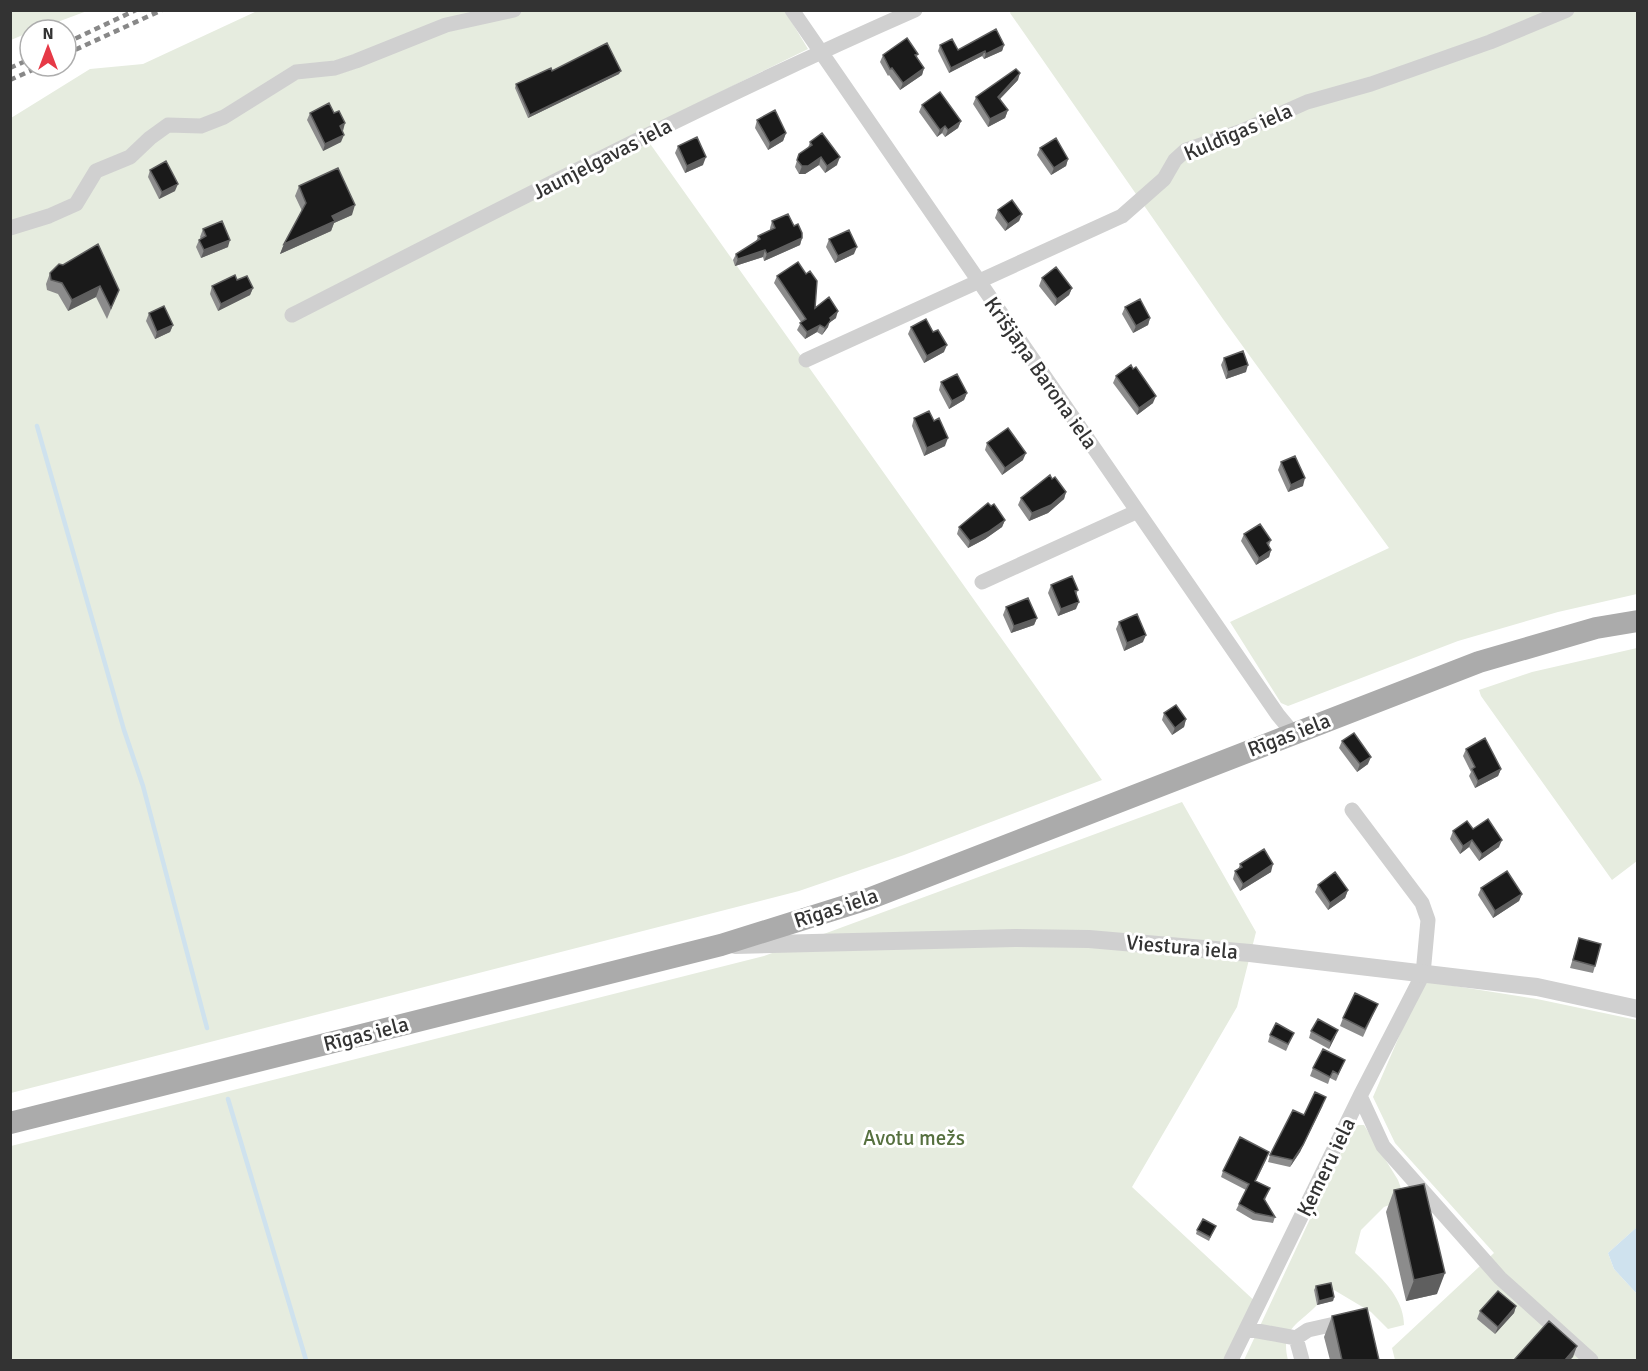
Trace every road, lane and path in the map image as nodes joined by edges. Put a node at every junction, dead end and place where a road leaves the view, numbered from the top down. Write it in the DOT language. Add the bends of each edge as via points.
graph roads {
  1 [pos="514,10"];
  2 [pos="792,10"];
  3 [pos="915,10"];
  4 [pos="1567,10"];
  5 [pos="820,52"];
  6 [pos="10,228"];
  7 [pos="978,283"];
  8 [pos="292,315"];
  9 [pos="806,360"];
  10 [pos="1136,512"];
  11 [pos="982,582"];
  12 [pos="1638,621"];
  13 [pos="1293,733"];
  14 [pos="1352,810"];
  15 [pos="722,945"];
  16 [pos="1423,974"];
  17 [pos="1638,1009"];
  18 [pos="1359,1096"];
  19 [pos="10,1123"];
  20 [pos="1352,1320"];
  21 [pos="1247,1329"];
  22 [pos="1296,1338"];
  23 [pos="1231,1360"];
  24 [pos="1302,1360"];
  25 [pos="1591,1360"];
  1 -- 6 [label="street" via="447,25 335,68 296,72 224,117 201,126 168,125 130,157 96,171 76,204"];
  2 -- 5 [label="street, Krišjāņa Barona iela"];
  3 -- 5 [label="street, Jaunjelgavas iela"];
  4 -- 7 [label="street, Kuldīgas iela" via="1490,42 1307,102 1186,150 1164,179 1122,216"];
  5 -- 7 [label="street, Krišjāņa Barona iela"];
  5 -- 8 [label="street, Jaunjelgavas iela"];
  7 -- 9 [label="street, Kuldīgas iela"];
  7 -- 10 [label="street, Krišjāņa Barona iela"];
  10 -- 11 [label="street"];
  10 -- 13 [label="street, Krišjāņa Barona iela"];
  12 -- 13 [label="main road, Rīgas iela" via="1596,628 1479,662"];
  13 -- 15 [label="main road, Rīgas iela" via="871,898"];
  14 -- 16 [label="street" via="1422,903 1428,920"];
  15 -- 16 [label="street, Viestura iela" via="1089,939"];
  15 -- 19 [label="main road, Rīgas iela"];
  16 -- 17 [label="street, Viestura iela" via="1537,987"];
  16 -- 18 [label="street, Ķemeru iela"];
  18 -- 21 [label="street, Ķemeru iela"];
  18 -- 25 [label="street" via="1383,1146 1500,1278"];
  20 -- 22 [label="street" via="1308,1330"];
  21 -- 22 [label="street"];
  21 -- 23 [label="street, Ķemeru iela"];
  22 -- 24 [label="street"];
}
